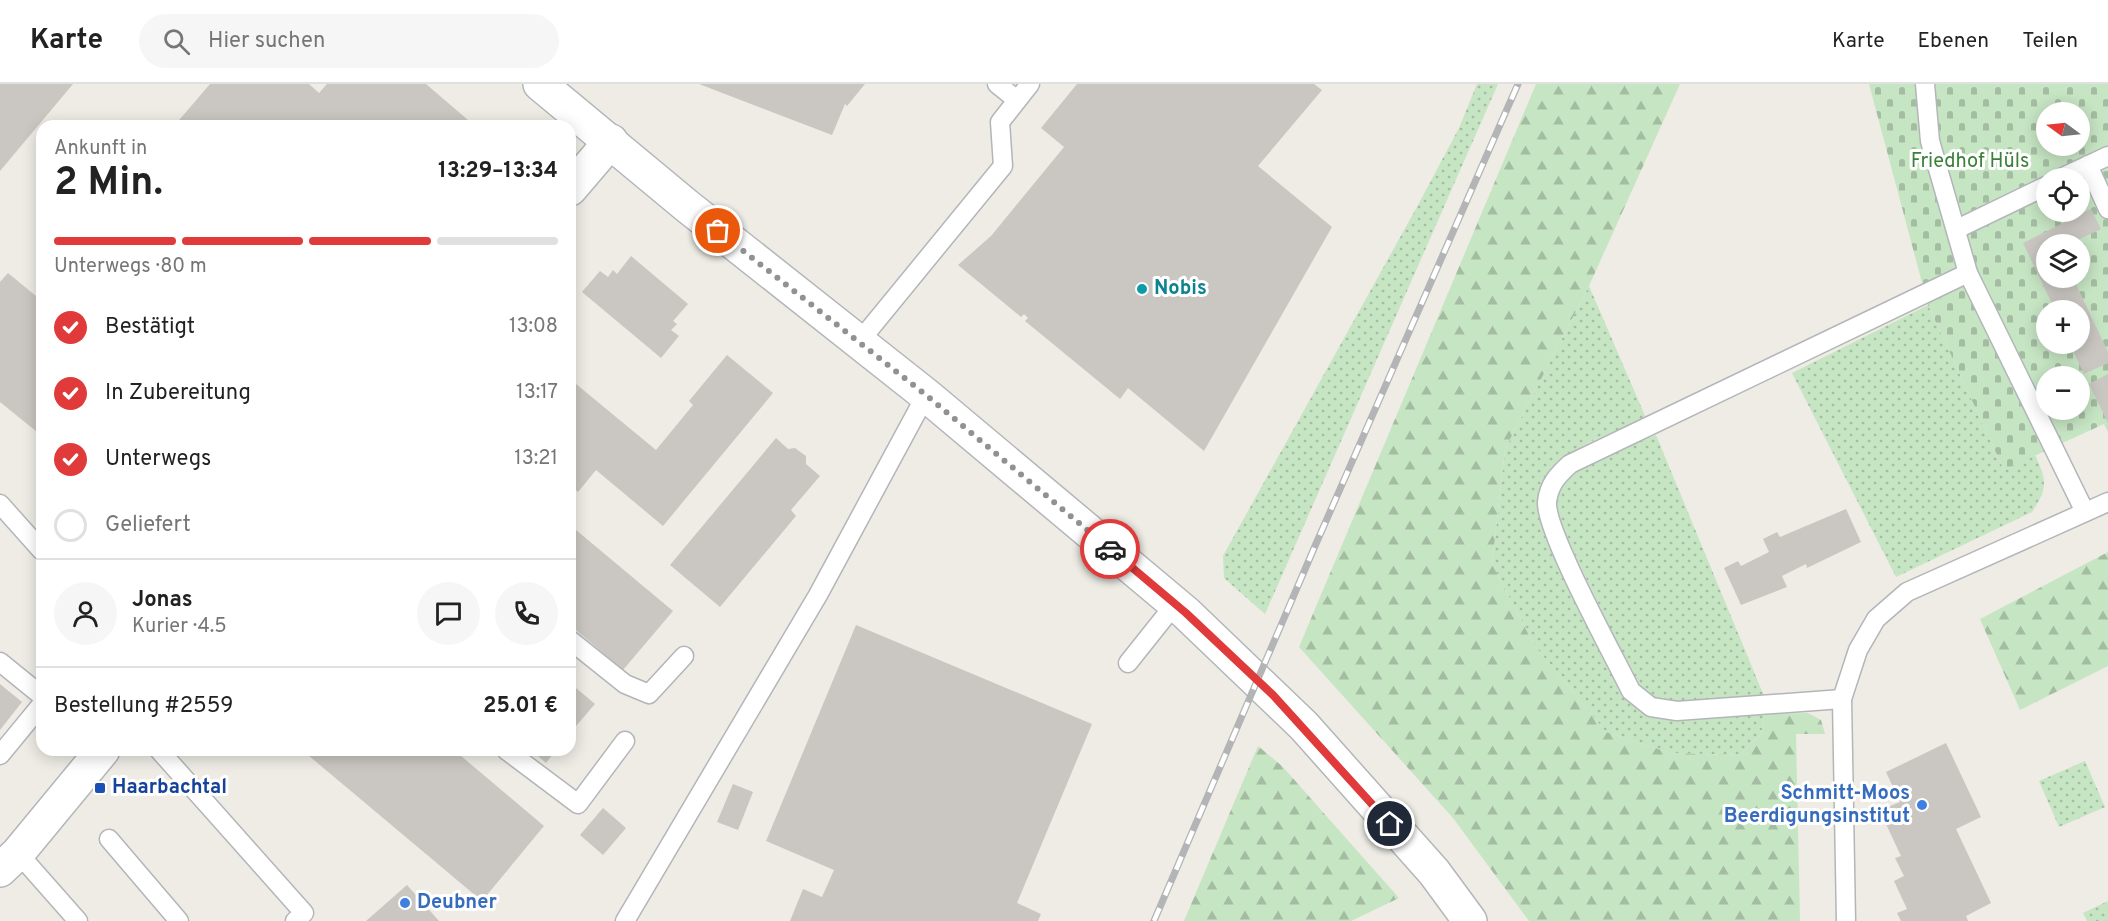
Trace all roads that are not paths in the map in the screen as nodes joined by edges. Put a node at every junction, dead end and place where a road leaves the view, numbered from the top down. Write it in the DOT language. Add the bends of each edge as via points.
graph roads {
  1 [pos="540,84"];
  2 [pos="997,84"];
  3 [pos="1030,84"];
  4 [pos="1925,84"];
  5 [pos="1017,100"];
  6 [pos="611,141"];
  7 [pos="2108,156"];
  8 [pos="2088,165"];
  9 [pos="2082,168"];
  10 [pos="576,182"];
  11 [pos="2036,191"];
  12 [pos="2108,209"];
  13 [pos="1957,229"];
  14 [pos="1968,273"];
  15 [pos="859,342"];
  16 [pos="926,395"];
  17 [pos="2108,502"];
  18 [pos="0,504"];
  19 [pos="2085,512"];
  20 [pos="36,544"];
  21 [pos="1175,604"];
  22 [pos="576,645"];
  23 [pos="684,656"];
  24 [pos="0,662"];
  25 [pos="1128,663"];
  26 [pos="36,691"];
  27 [pos="1842,699"];
  28 [pos="36,711"];
  29 [pos="625,741"];
  30 [pos="0,754"];
  31 [pos="98,756"];
  32 [pos="164,756"];
  33 [pos="514,756"];
  34 [pos="109,839"];
  35 [pos="9,862"];
  36 [pos="78,921"];
  37 [pos="179,921"];
  38 [pos="295,921"];
  39 [pos="625,921"];
  40 [pos="1470,921"];
  41 [pos="1846,921"];
  1 -- 6 [label="street"];
  2 -- 5 [label="lane"];
  3 -- 5 [label="lane"];
  4 -- 13 [label="lane" via="1930,141"];
  5 -- 15 [label="lane" via="1000,122 1003,166"];
  6 -- 10 [label="street"];
  6 -- 15 [label="street"];
  7 -- 8 [label="lane"];
  8 -- 9 [label="lane"];
  8 -- 12 [label="lane"];
  11 -- 13 [label="lane"];
  13 -- 14 [label="lane"];
  14 -- 19 [label="lane"];
  14 -- 27 [label="lane" via="1570,464 1553,479 1547,503 1554,532 1631,692 1652,707 1677,711"];
  15 -- 16 [label="street"];
  16 -- 21 [label="street"];
  16 -- 39 [label="lane" via="818,595"];
  17 -- 19 [label="lane"];
  18 -- 20 [label="lane"];
  19 -- 27 [label="lane" via="1907,592 1876,619 1858,650"];
  21 -- 25 [label="lane"];
  21 -- 40 [label="street" via="1304,726 1434,872"];
  22 -- 23 [label="lane" via="625,684 649,694"];
  24 -- 26 [label="lane"];
  27 -- 41 [label="lane"];
  28 -- 30 [label="lane"];
  29 -- 33 [label="lane" via="579,804"];
  31 -- 35 [label="street"];
  32 -- 38 [label="lane" via="304,913"];
  34 -- 37 [label="lane"];
  35 -- 36 [label="lane"];
}
